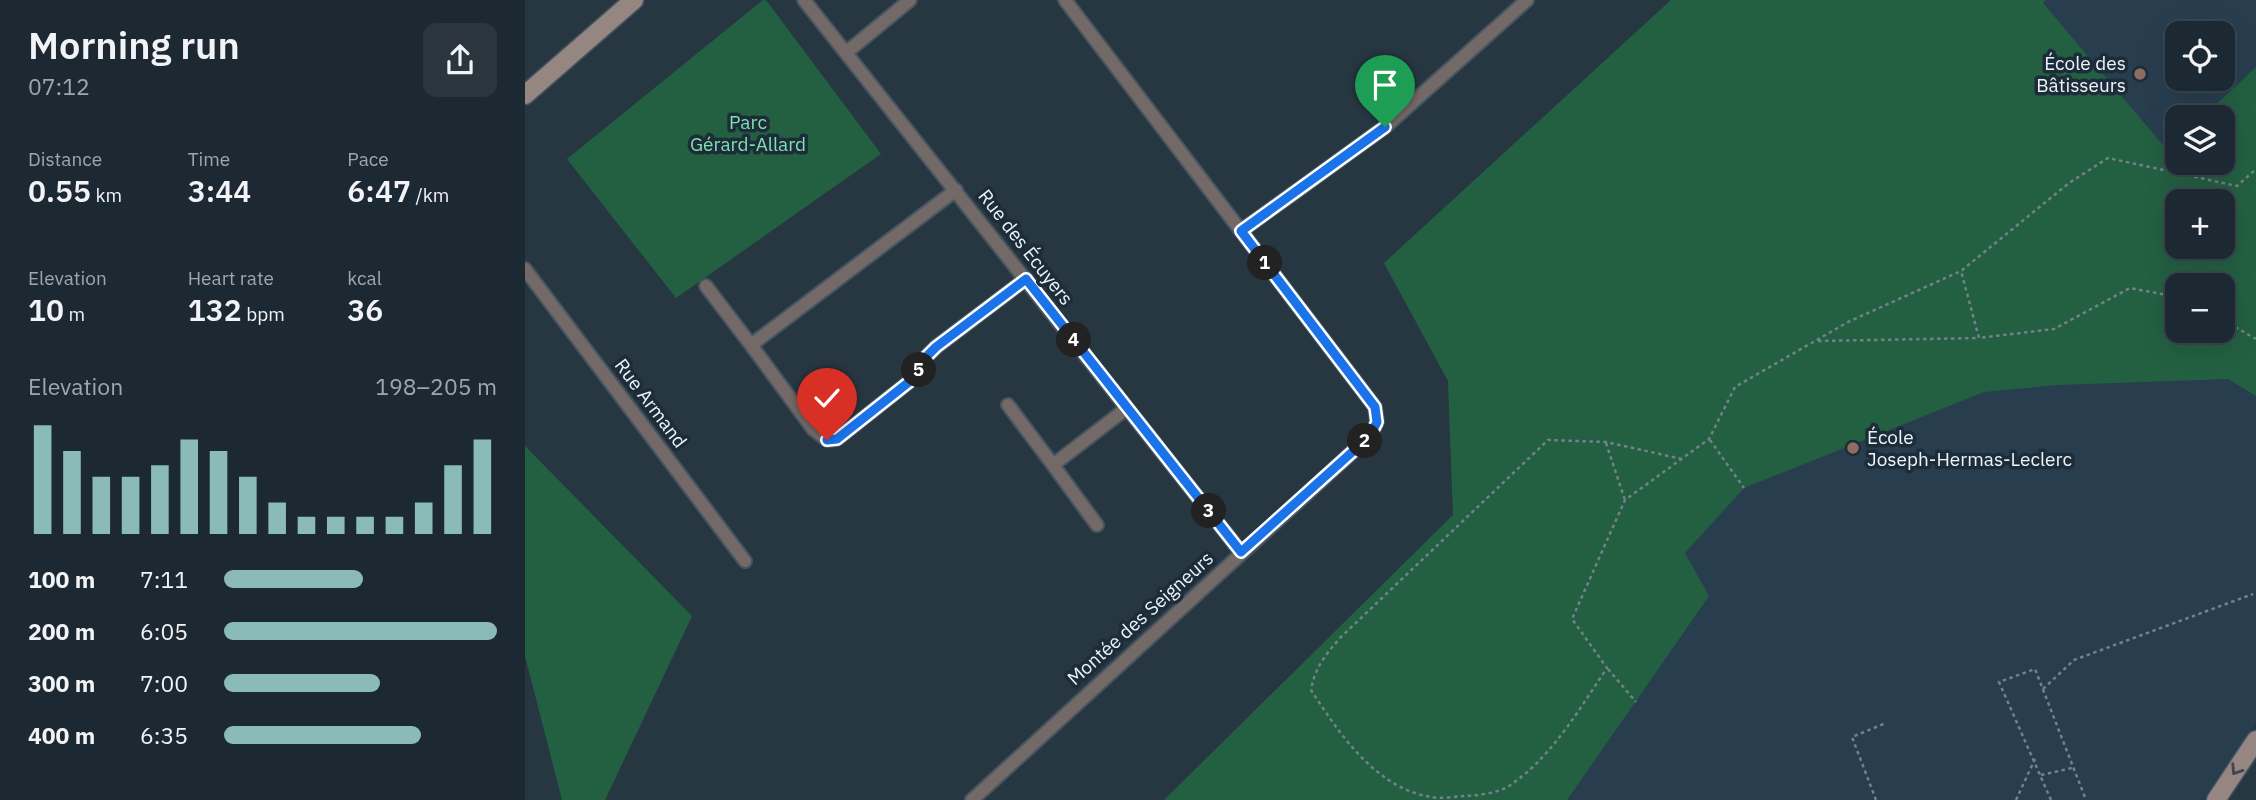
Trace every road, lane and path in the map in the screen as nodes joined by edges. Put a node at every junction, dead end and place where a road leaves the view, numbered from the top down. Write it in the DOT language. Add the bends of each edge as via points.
graph roads {
  1 [pos="634,0"];
  2 [pos="804,0"];
  3 [pos="910,0"];
  4 [pos="1065,0"];
  5 [pos="1527,0"];
  6 [pos="847,52"];
  7 [pos="525,95"];
  8 [pos="2256,169"];
  9 [pos="956,190"];
  10 [pos="1241,231"];
  11 [pos="525,269"];
  12 [pos="1961,271"];
  13 [pos="1026,279"];
  14 [pos="706,286"];
  15 [pos="2165,295"];
  16 [pos="2235,327"];
  17 [pos="1979,338"];
  18 [pos="2256,339"];
  19 [pos="1815,341"];
  20 [pos="751,345"];
  21 [pos="1008,405"];
  22 [pos="1127,408"];
  23 [pos="1709,439"];
  24 [pos="1606,442"];
  25 [pos="1682,459"];
  26 [pos="1053,465"];
  27 [pos="1744,488"];
  28 [pos="1625,500"];
  29 [pos="1097,525"];
  30 [pos="1241,552"];
  31 [pos="745,561"];
  32 [pos="2253,594"];
  33 [pos="1607,668"];
  34 [pos="2043,689"];
  35 [pos="1636,702"];
  36 [pos="1885,723"];
  37 [pos="2256,740"];
  38 [pos="2035,759"];
  39 [pos="2073,767"];
  40 [pos="2041,775"];
  41 [pos="972,800"];
  42 [pos="1876,800"];
  43 [pos="2016,800"];
  44 [pos="2051,800"];
  45 [pos="2086,800"];
  46 [pos="2216,800"];
  1 -- 7 [label="street"];
  2 -- 6 [label="street, Rue des Écuyers"];
  3 -- 6 [label="street"];
  4 -- 10 [label="street, Montée des Seigneurs"];
  5 -- 10 [label="street" via="1385,127"];
  6 -- 9 [label="street, Rue des Écuyers"];
  8 -- 12 [label="path" via="2237,186 2108,158 2069,183"];
  9 -- 13 [label="street, Rue des Écuyers"];
  9 -- 20 [label="street"];
  10 -- 30 [label="street, Montée des Seigneurs" via="1375,407 1377,422 1370,436"];
  11 -- 31 [label="street, Rue Armand"];
  12 -- 17 [label="path"];
  12 -- 19 [label="path"];
  13 -- 20 [label="street" via="936,347 909,382 837,439 818,435"];
  13 -- 22 [label="street, Rue des Écuyers"];
  14 -- 20 [label="street"];
  15 -- 17 [label="path" via="2130,288 2054,329"];
  16 -- 18 [label="path"];
  17 -- 19 [label="path"];
  19 -- 23 [label="path" via="1735,387"];
  21 -- 26 [label="street"];
  22 -- 26 [label="street"];
  22 -- 30 [label="street, Rue des Écuyers"];
  23 -- 25 [label="path"];
  23 -- 27 [label="path"];
  24 -- 25 [label="path"];
  24 -- 28 [label="path"];
  24 -- 33 [label="path" via="1548,440 1341,637 1314,673 1311,690 1338,731 1392,783 1431,797 1469,796 1507,788 1551,750"];
  25 -- 28 [label="path"];
  26 -- 29 [label="street"];
  28 -- 33 [label="path" via="1572,619"];
  30 -- 41 [label="street, Montée des Seigneurs"];
  32 -- 34 [label="path" via="2074,660"];
  33 -- 35 [label="path"];
  34 -- 38 [label="path" via="2035,669 1999,682"];
  34 -- 39 [label="path"];
  36 -- 42 [label="path" via="1852,737"];
  37 -- 46 [label="street, one-way"];
  38 -- 40 [label="path"];
  38 -- 43 [label="path"];
  39 -- 40 [label="path"];
  39 -- 45 [label="path"];
  40 -- 44 [label="path"];
}
